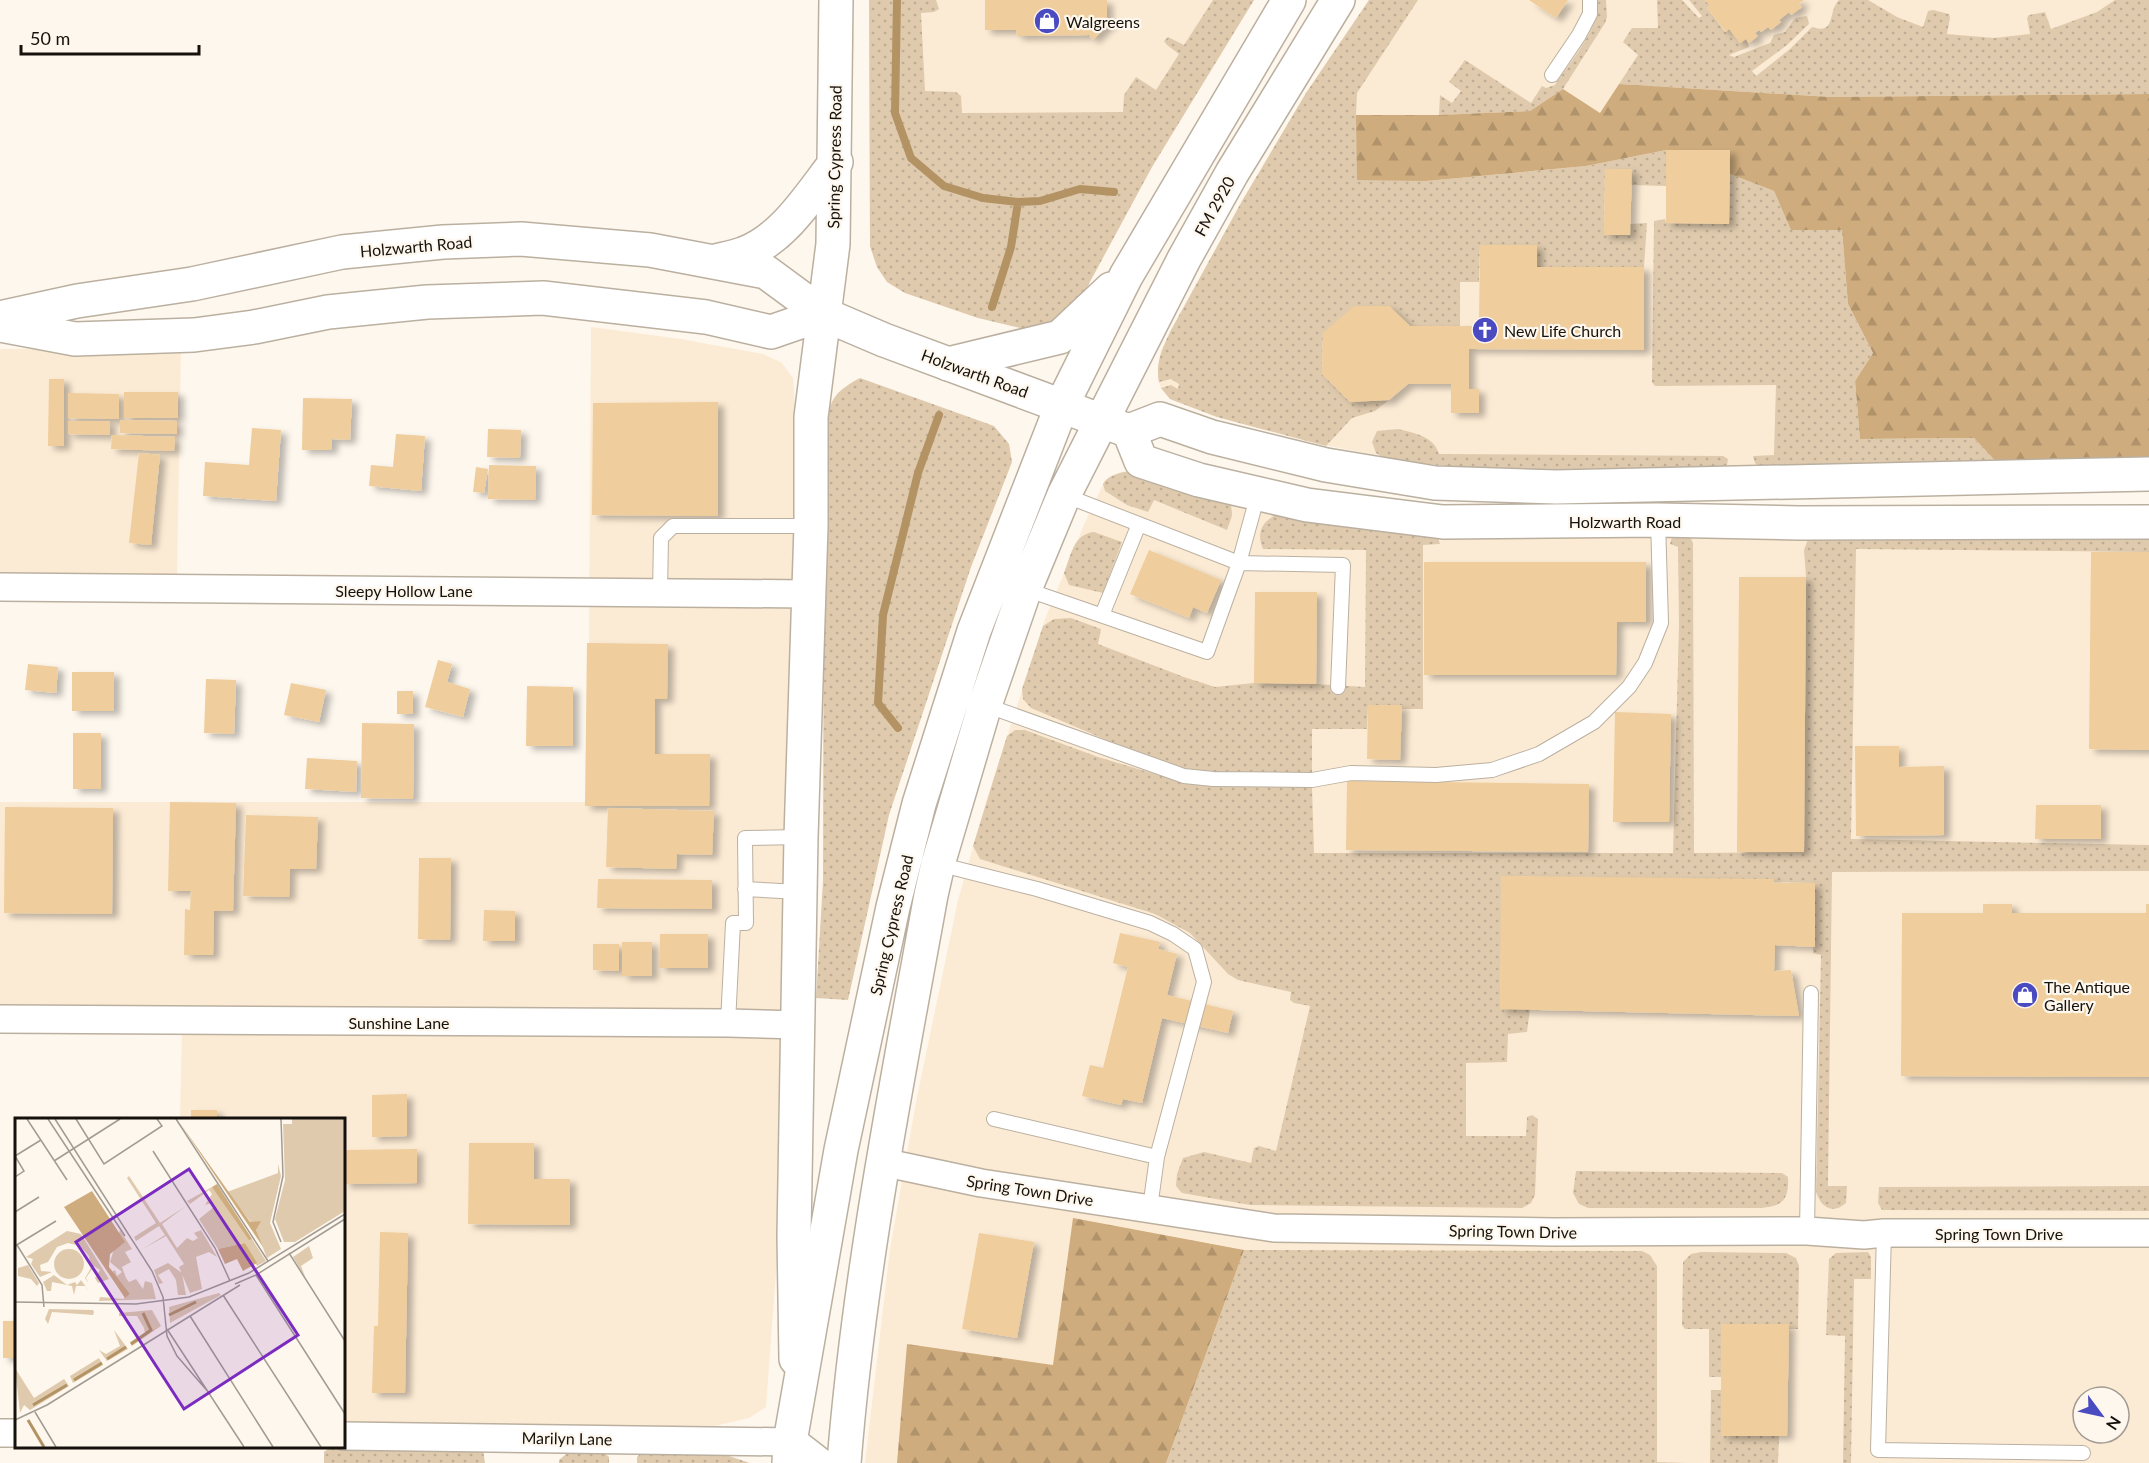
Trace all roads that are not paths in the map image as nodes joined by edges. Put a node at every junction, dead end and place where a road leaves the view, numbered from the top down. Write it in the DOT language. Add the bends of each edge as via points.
graph roads {
  1 [pos="836,0"];
  2 [pos="1289,0"];
  3 [pos="1338,0"];
  4 [pos="1590,0"];
  5 [pos="1552,75"];
  6 [pos="836,162"];
  7 [pos="715,261"];
  8 [pos="1126,276"];
  9 [pos="823,314"];
  10 [pos="0,318"];
  11 [pos="0,325"];
  12 [pos="948,364"];
  13 [pos="1062,405"];
  14 [pos="1115,425"];
  15 [pos="2149,474"];
  16 [pos="1739,483"];
  17 [pos="1258,494"];
  18 [pos="1064,495"];
  19 [pos="1658,520"];
  20 [pos="1740,521"];
  21 [pos="2149,522"];
  22 [pos="1139,524"];
  23 [pos="810,526"];
  24 [pos="1239,563"];
  25 [pos="0,587"];
  26 [pos="1025,589"];
  27 [pos="660,592"];
  28 [pos="807,594"];
  29 [pos="1102,615"];
  30 [pos="1338,687"];
  31 [pos="985,705"];
  32 [pos="801,837"];
  33 [pos="938,864"];
  34 [pos="745,889"];
  35 [pos="801,892"];
  36 [pos="881,962"];
  37 [pos="1811,993"];
  38 [pos="0,1020"];
  39 [pos="728,1023"];
  40 [pos="799,1025"];
  41 [pos="994,1119"];
  42 [pos="1157,1157"];
  43 [pos="882,1162"];
  44 [pos="1150,1208"];
  45 [pos="1807,1231"];
  46 [pos="1884,1233"];
  47 [pos="2149,1233"];
  48 [pos="797,1403"];
  49 [pos="0,1433"];
  50 [pos="15,1434"];
  51 [pos="345,1436"];
  52 [pos="790,1452"];
  53 [pos="2083,1453"];
  54 [pos="816,1463"];
  55 [pos="844,1463"];
  1 -- 6 [label="main road, Spring Cypress Road"];
  2 -- 8 [label="main road"];
  3 -- 14 [label="main road, FM 2920 / FM 2920" via="1232,172 1184,259"];
  4 -- 5 [label="lane" via="1590,14"];
  6 -- 7 [label="main road" via="779,232 743,254"];
  6 -- 9 [label="main road, Spring Cypress Road" via="833,244"];
  7 -- 9 [label="main road, Holzwarth Road" via="766,272"];
  7 -- 10 [label="main road, Holzwarth Road" via="650,250 521,238 443,242 342,252 203,282 77,301"];
  8 -- 12 [label="main road" via="1060,337"];
  8 -- 13 [label="main road"];
  9 -- 11 [label="main road" via="771,332 706,317 543,298 427,302 339,311 194,335 75,339"];
  9 -- 12 [label="main road, Holzwarth Road"];
  9 -- 23 [label="main road, Spring Cypress Road" via="811,417"];
  12 -- 13 [label="main road, Holzwarth Road"];
  13 -- 14 [label="main road, Holzwarth Road"];
  13 -- 36 [label="main road, Spring Cypress Road" via="974,631 919,804"];
  14 -- 16 [label="main road, Holzwarth Road" via="1160,418 1212,437 1326,465 1435,483 1556,487"];
  14 -- 17 [label="main road, Holzwarth Road" via="1141,461"];
  14 -- 18 [label="main road, Spring Cypress Road / FM 2920"];
  15 -- 16 [label="main road, Holzwarth Road"];
  16 -- 20 [label="main road"];
  17 -- 19 [label="main road, Holzwarth Road" via="1306,505 1443,522"];
  17 -- 24 [label="lane"];
  18 -- 22 [label="lane"];
  18 -- 26 [label="main road, Spring Cypress Road / FM 2920"];
  19 -- 20 [label="main road, Holzwarth Road"];
  19 -- 31 [label="lane" via="1661,623 1645,663 1629,687 1594,722 1539,754 1492,770 1436,775 1351,773 1312,780 1184,776"];
  20 -- 21 [label="main road, Holzwarth Road"];
  22 -- 24 [label="lane"];
  22 -- 29 [label="lane"];
  23 -- 27 [label="lane" via="673,525 661,538"];
  23 -- 28 [label="main road, Spring Cypress Road"];
  24 -- 29 [label="lane" via="1207,652"];
  24 -- 30 [label="lane" via="1343,565"];
  25 -- 27 [label="street, Sleepy Hollow Lane"];
  26 -- 29 [label="lane"];
  26 -- 31 [label="main road, Spring Cypress Road / FM 2920"];
  27 -- 28 [label="street, Sleepy Hollow Lane"];
  28 -- 32 [label="main road, Spring Cypress Road"];
  31 -- 33 [label="main road, Spring Cypress Road / FM 2920"];
  32 -- 34 [label="lane" via="745,838"];
  32 -- 35 [label="main road, Spring Cypress Road"];
  33 -- 42 [label="lane" via="1150,923 1195,949 1203,982"];
  33 -- 43 [label="main road, Spring Cypress Road / FM 2920"];
  34 -- 35 [label="lane"];
  34 -- 39 [label="lane" via="746,923 733,923"];
  35 -- 40 [label="main road, Spring Cypress Road"];
  36 -- 43 [label="main road" via="893,992 865,1131"];
  36 -- 48 [label="main road, Spring Cypress Road" via="842,1150"];
  37 -- 45 [label="lane"];
  38 -- 39 [label="street, Sunshine Lane"];
  39 -- 40 [label="street, Sunshine Lane"];
  40 -- 48 [label="main road, Spring Cypress Road" via="794,1236"];
  41 -- 42 [label="lane"];
  42 -- 44 [label="lane"];
  43 -- 44 [label="street, Spring Town Drive" via="981,1183"];
  43 -- 55 [label="main road, Spring Cypress Road / FM 2920" via="850,1386"];
  44 -- 45 [label="street, Spring Town Drive" via="1274,1228"];
  45 -- 46 [label="street, Spring Town Drive"];
  46 -- 47 [label="street, Spring Town Drive"];
  46 -- 53 [label="lane" via="1878,1450"];
  48 -- 52 [label="main road, Spring Cypress Road"];
  49 -- 50 [label="street"];
  51 -- 52 [label="street, Marilyn Lane"];
  52 -- 54 [label="main road"];
}
